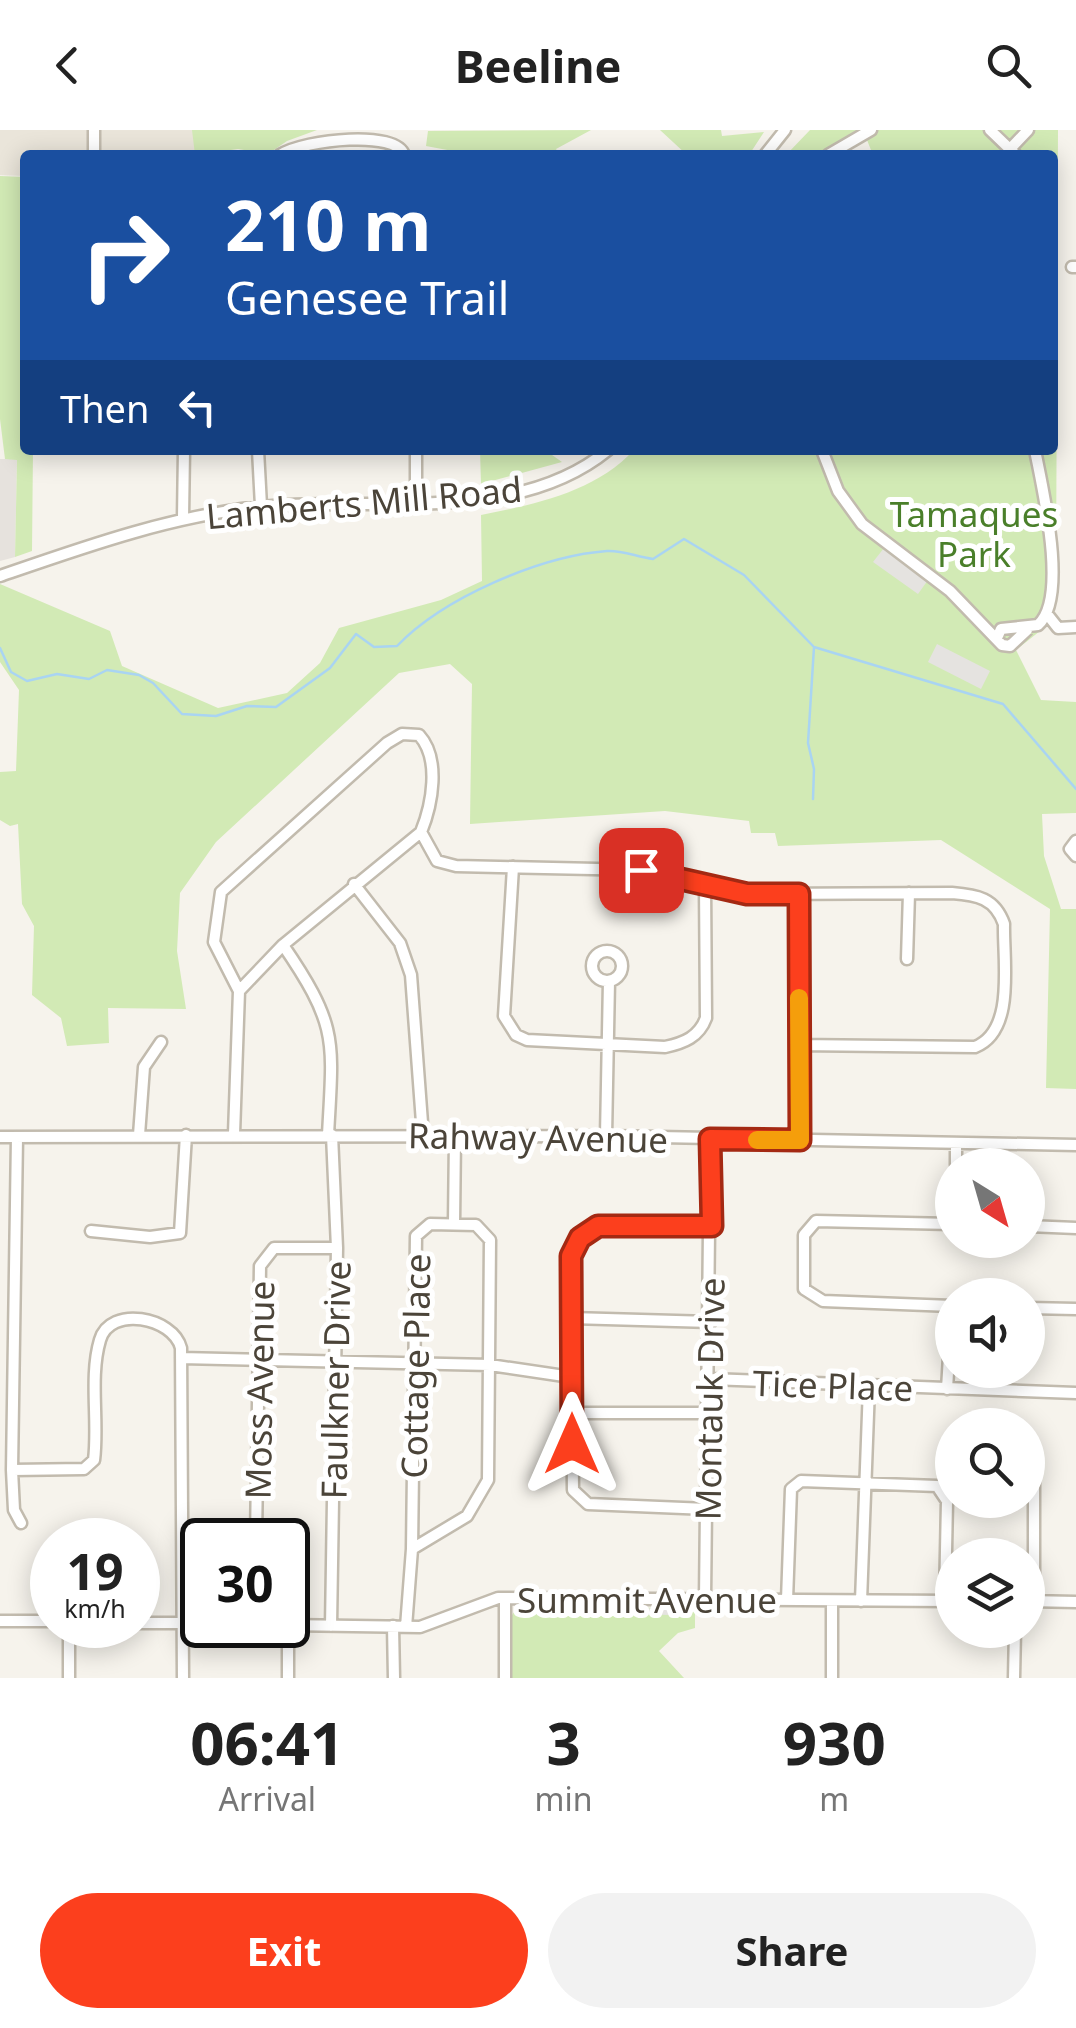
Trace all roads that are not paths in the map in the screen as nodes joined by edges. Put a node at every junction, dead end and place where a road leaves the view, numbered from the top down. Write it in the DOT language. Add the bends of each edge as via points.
graph roads {
  1 [pos="872,130"];
  2 [pos="990,130"];
  3 [pos="293,150"];
  4 [pos="402,150"];
  5 [pos="837,150"];
  6 [pos="1011,150"];
  7 [pos="184,455"];
  8 [pos="258,455"];
  9 [pos="416,455"];
  10 [pos="601,455"];
  11 [pos="824,455"];
  12 [pos="1036,455"];
  13 [pos="416,501"];
  14 [pos="261,506"];
  15 [pos="183,518"];
  16 [pos="0,576"];
  17 [pos="1047,614"];
  18 [pos="1076,627"];
  19 [pos="421,832"];
  20 [pos="1076,841"];
  21 [pos="1076,856"];
  22 [pos="513,867"];
  23 [pos="354,884"];
  24 [pos="705,884"];
  25 [pos="909,893"];
  26 [pos="799,894"];
  27 [pos="284,945"];
  28 [pos="907,958"];
  29 [pos="609,981"];
  30 [pos="239,992"];
  31 [pos="160,1042"];
  32 [pos="607,1044"];
  33 [pos="798,1046"];
  34 [pos="234,1134"];
  35 [pos="139,1135"];
  36 [pos="186,1135"];
  37 [pos="330,1135"];
  38 [pos="423,1136"];
  39 [pos="455,1136"];
  40 [pos="606,1136"];
  41 [pos="0,1137"];
  42 [pos="17,1137"];
  43 [pos="710,1139"];
  44 [pos="800,1140"];
  45 [pos="956,1143"];
  46 [pos="1076,1144"];
  47 [pos="956,1148"];
  48 [pos="454,1223"];
  49 [pos="935,1224"];
  50 [pos="712,1226"];
  51 [pos="1045,1227"];
  52 [pos="1076,1228"];
  53 [pos="91,1232"];
  54 [pos="336,1248"];
  55 [pos="935,1305"];
  56 [pos="1045,1309"];
  57 [pos="1076,1310"];
  58 [pos="571,1318"];
  59 [pos="710,1322"];
  60 [pos="181,1358"];
  61 [pos="258,1360"];
  62 [pos="336,1362"];
  63 [pos="415,1363"];
  64 [pos="490,1365"];
  65 [pos="0,1366"];
  66 [pos="13,1366"];
  67 [pos="571,1377"];
  68 [pos="710,1380"];
  69 [pos="869,1387"];
  70 [pos="946,1389"];
  71 [pos="1076,1392"];
  72 [pos="572,1412"];
  73 [pos="708,1413"];
  74 [pos="12,1470"];
  75 [pos="866,1482"];
  76 [pos="707,1510"];
  77 [pos="182,1518"];
  78 [pos="256,1518"];
  79 [pos="20,1523"];
  80 [pos="946,1538"];
  81 [pos="412,1549"];
  82 [pos="505,1599"];
  83 [pos="705,1599"];
  84 [pos="787,1600"];
  85 [pos="832,1601"];
  86 [pos="861,1601"];
  87 [pos="935,1601"];
  88 [pos="1045,1601"];
  89 [pos="1076,1602"];
  90 [pos="0,1621"];
  91 [pos="30,1622"];
  92 [pos="310,1626"];
  93 [pos="331,1626"];
  94 [pos="393,1626"];
  95 [pos="406,1626"];
  96 [pos="69,1648"];
  97 [pos="182,1648"];
  98 [pos="288,1648"];
  99 [pos="1015,1648"];
  100 [pos="68,1678"];
  101 [pos="183,1678"];
  102 [pos="288,1678"];
  103 [pos="394,1678"];
  104 [pos="505,1678"];
  105 [pos="832,1678"];
  106 [pos="1014,1678"];
  1 -- 5 [label="street"];
  2 -- 6 [label="street"];
  3 -- 4 [label="street" via="331,135 387,132"];
  7 -- 15 [label="street"];
  8 -- 14 [label="street"];
  9 -- 13 [label="street"];
  10 -- 13 [label="street, Lamberts Mill Road" via="522,492"];
  11 -- 17 [label="street" via="838,492 862,524 950,590 1008,646"];
  12 -- 17 [label="street" via="1049,525"];
  13 -- 14 [label="street, Lamberts Mill Road"];
  14 -- 15 [label="street, Lamberts Mill Road"];
  15 -- 16 [label="street, Lamberts Mill Road"];
  17 -- 18 [label="street" via="1055,626"];
  19 -- 22 [label="street" via="437,862"];
  19 -- 23 [label="street"];
  19 -- 30 [label="street" via="432,765 419,735 402,734 222,892 214,942"];
  20 -- 21 [label="street" via="1070,849"];
  22 -- 24 [label="street" via="641,870"];
  22 -- 32 [label="street" via="504,1016 509,1028 527,1040"];
  23 -- 27 [label="street"];
  23 -- 38 [label="street" via="393,931 411,974"];
  24 -- 26 [label="street" via="747,894"];
  24 -- 32 [label="street" via="702,1030 680,1044"];
  25 -- 26 [label="street"];
  25 -- 28 [label="street"];
  25 -- 33 [label="street" via="979,895 1000,914 1002,1010 994,1034 975,1047"];
  26 -- 33 [label="street"];
  27 -- 30 [label="street"];
  27 -- 37 [label="street, Faulkner Drive" via="327,1018 333,1048"];
  29 -- 32 [label="street"];
  30 -- 34 [label="street"];
  31 -- 35 [label="street" via="144,1067"];
  32 -- 40 [label="street"];
  33 -- 44 [label="street"];
  34 -- 36 [label="street, Rahway Avenue"];
  34 -- 37 [label="street, Rahway Avenue"];
  35 -- 36 [label="street, Rahway Avenue"];
  35 -- 42 [label="street, Rahway Avenue"];
  36 -- 53 [label="street" via="180,1233"];
  37 -- 38 [label="street, Rahway Avenue"];
  37 -- 54 [label="street, Faulkner Drive"];
  38 -- 39 [label="street, Rahway Avenue"];
  39 -- 40 [label="street, Rahway Avenue"];
  39 -- 48 [label="street, Cottage Place"];
  40 -- 43 [label="street, Rahway Avenue"];
  41 -- 42 [label="street, Rahway Avenue"];
  42 -- 66 [label="street"];
  43 -- 44 [label="street, Rahway Avenue"];
  43 -- 50 [label="street, Montauk Drive"];
  44 -- 45 [label="street, Rahway Avenue"];
  45 -- 46 [label="street, Rahway Avenue"];
  45 -- 47 [label="street"];
  48 -- 63 [label="street, Cottage Place" via="430,1224 416,1236"];
  48 -- 64 [label="street" via="488,1234"];
  49 -- 55 [label="street" via="816,1221 804,1235 804,1289 823,1301"];
  50 -- 58 [label="street" via="588,1230 571,1256"];
  50 -- 59 [label="street, Montauk Drive"];
  51 -- 52 [label="street"];
  54 -- 61 [label="street, Moss Avenue" via="282,1246 266,1254 259,1273"];
  54 -- 62 [label="street, Faulkner Drive"];
  56 -- 57 [label="street"];
  58 -- 59 [label="street"];
  58 -- 67 [label="street"];
  59 -- 68 [label="street, Montauk Drive"];
  60 -- 61 [label="street"];
  60 -- 74 [label="street" via="180,1341 161,1323 112,1324 100,1336 90,1466"];
  60 -- 77 [label="street"];
  61 -- 62 [label="street"];
  61 -- 78 [label="street, Moss Avenue"];
  62 -- 63 [label="street"];
  62 -- 93 [label="street, Faulkner Drive"];
  63 -- 64 [label="street"];
  63 -- 81 [label="street, Cottage Place"];
  64 -- 67 [label="street"];
  64 -- 81 [label="street" via="484,1495 467,1516"];
  65 -- 66 [label="street"];
  66 -- 74 [label="street"];
  67 -- 72 [label="street"];
  68 -- 69 [label="street, Tice Place"];
  68 -- 73 [label="street, Montauk Drive"];
  69 -- 70 [label="street, Tice Place"];
  69 -- 75 [label="street"];
  70 -- 71 [label="street, Tice Place"];
  72 -- 73 [label="street, Tice Place"];
  72 -- 76 [label="street" via="572,1490 580,1501"];
  73 -- 76 [label="street, Montauk Drive"];
  74 -- 79 [label="street"];
  75 -- 80 [label="street" via="928,1483 944,1494"];
  75 -- 84 [label="street" via="792,1485"];
  75 -- 86 [label="street"];
  76 -- 83 [label="street, Montauk Drive"];
  81 -- 95 [label="street, Cottage Place"];
  82 -- 83 [label="street, Summit Avenue"];
  82 -- 95 [label="street, Summit Avenue" via="436,1624"];
  82 -- 104 [label="street"];
  83 -- 84 [label="street, Summit Avenue"];
  84 -- 85 [label="street, Summit Avenue"];
  85 -- 86 [label="street, Summit Avenue"];
  85 -- 105 [label="street"];
  86 -- 87 [label="street, Summit Avenue"];
  88 -- 89 [label="street"];
  90 -- 91 [label="street"];
  92 -- 93 [label="street, Summit Avenue"];
  93 -- 94 [label="street, Summit Avenue"];
  94 -- 95 [label="street, Summit Avenue"];
  94 -- 103 [label="street"];
  96 -- 100 [label="street"];
  97 -- 101 [label="street"];
  98 -- 102 [label="street"];
  99 -- 106 [label="street"];
}
